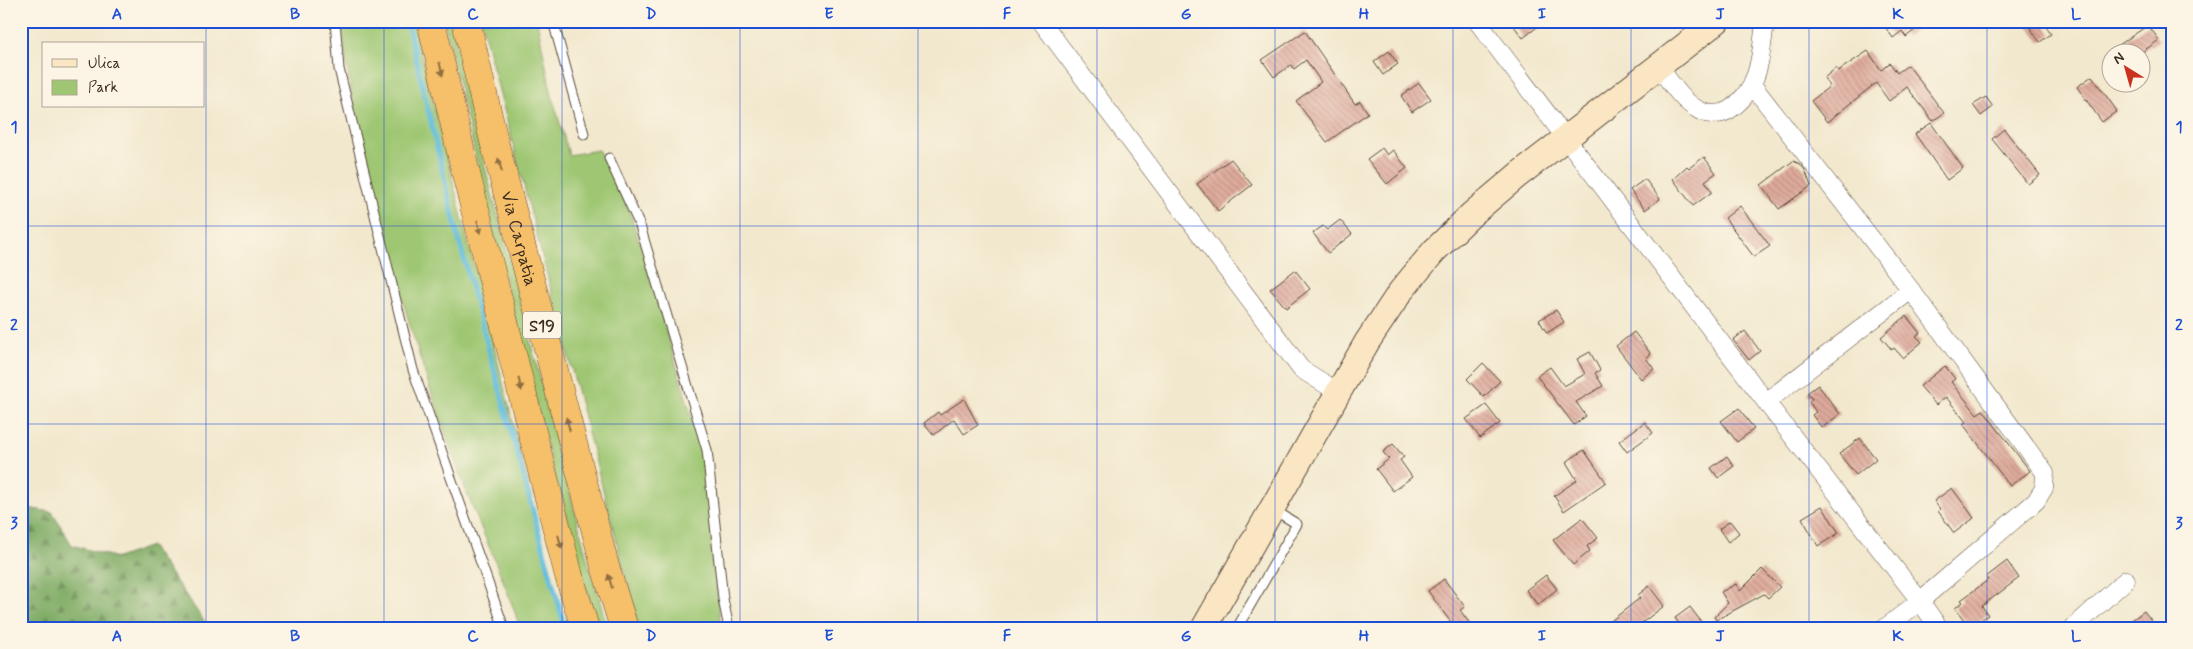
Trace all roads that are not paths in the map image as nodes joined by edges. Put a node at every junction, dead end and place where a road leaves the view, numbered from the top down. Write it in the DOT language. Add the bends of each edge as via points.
graph roads {
  1 [pos="335,21"];
  2 [pos="430,21"];
  3 [pos="466,21"];
  4 [pos="553,21"];
  5 [pos="1041,21"];
  6 [pos="1477,21"];
  7 [pos="1717,21"];
  8 [pos="1765,21"];
  9 [pos="1658,66"];
  10 [pos="1753,86"];
  11 [pos="584,134"];
  12 [pos="1566,138"];
  13 [pos="609,158"];
  14 [pos="1911,290"];
  15 [pos="1338,392"];
  16 [pos="1766,402"];
  17 [pos="1271,509"];
  18 [pos="2126,580"];
  19 [pos="1920,601"];
  20 [pos="2079,626"];
  21 [pos="504,628"];
  22 [pos="585,628"];
  23 [pos="624,628"];
  24 [pos="730,628"];
  25 [pos="1204,628"];
  26 [pos="1237,628"];
  27 [pos="1885,628"];
  28 [pos="1939,628"];
  1 -- 21 [label="lane" via="339,69 413,370"];
  2 -- 22 [label="highway, Via Carpatia / S19, one-way" via="466,174"];
  23 -- 3 [label="highway, Via Carpatia / S19, one-way" via="605,566"];
  4 -- 11 [label="lane"];
  5 -- 15 [label="street" via="1301,369"];
  6 -- 12 [label="street"];
  7 -- 9 [label="street"];
  8 -- 10 [label="street" via="1761,59"];
  9 -- 10 [label="street" via="1681,96 1695,109 1708,114 1725,113 1739,103"];
  9 -- 12 [label="street"];
  10 -- 14 [label="street"];
  12 -- 15 [label="street" via="1472,214 1434,251 1401,291"];
  12 -- 16 [label="street"];
  13 -- 24 [label="lane" via="640,226 706,450 723,599"];
  14 -- 16 [label="street"];
  14 -- 19 [label="street" via="2045,474 2044,488 2036,500"];
  15 -- 17 [label="street"];
  16 -- 19 [label="street"];
  17 -- 25 [label="street"];
  17 -- 26 [label="lane" via="1297,524"];
  18 -- 20 [label="street"];
  19 -- 27 [label="street"];
  19 -- 28 [label="street"];
}
